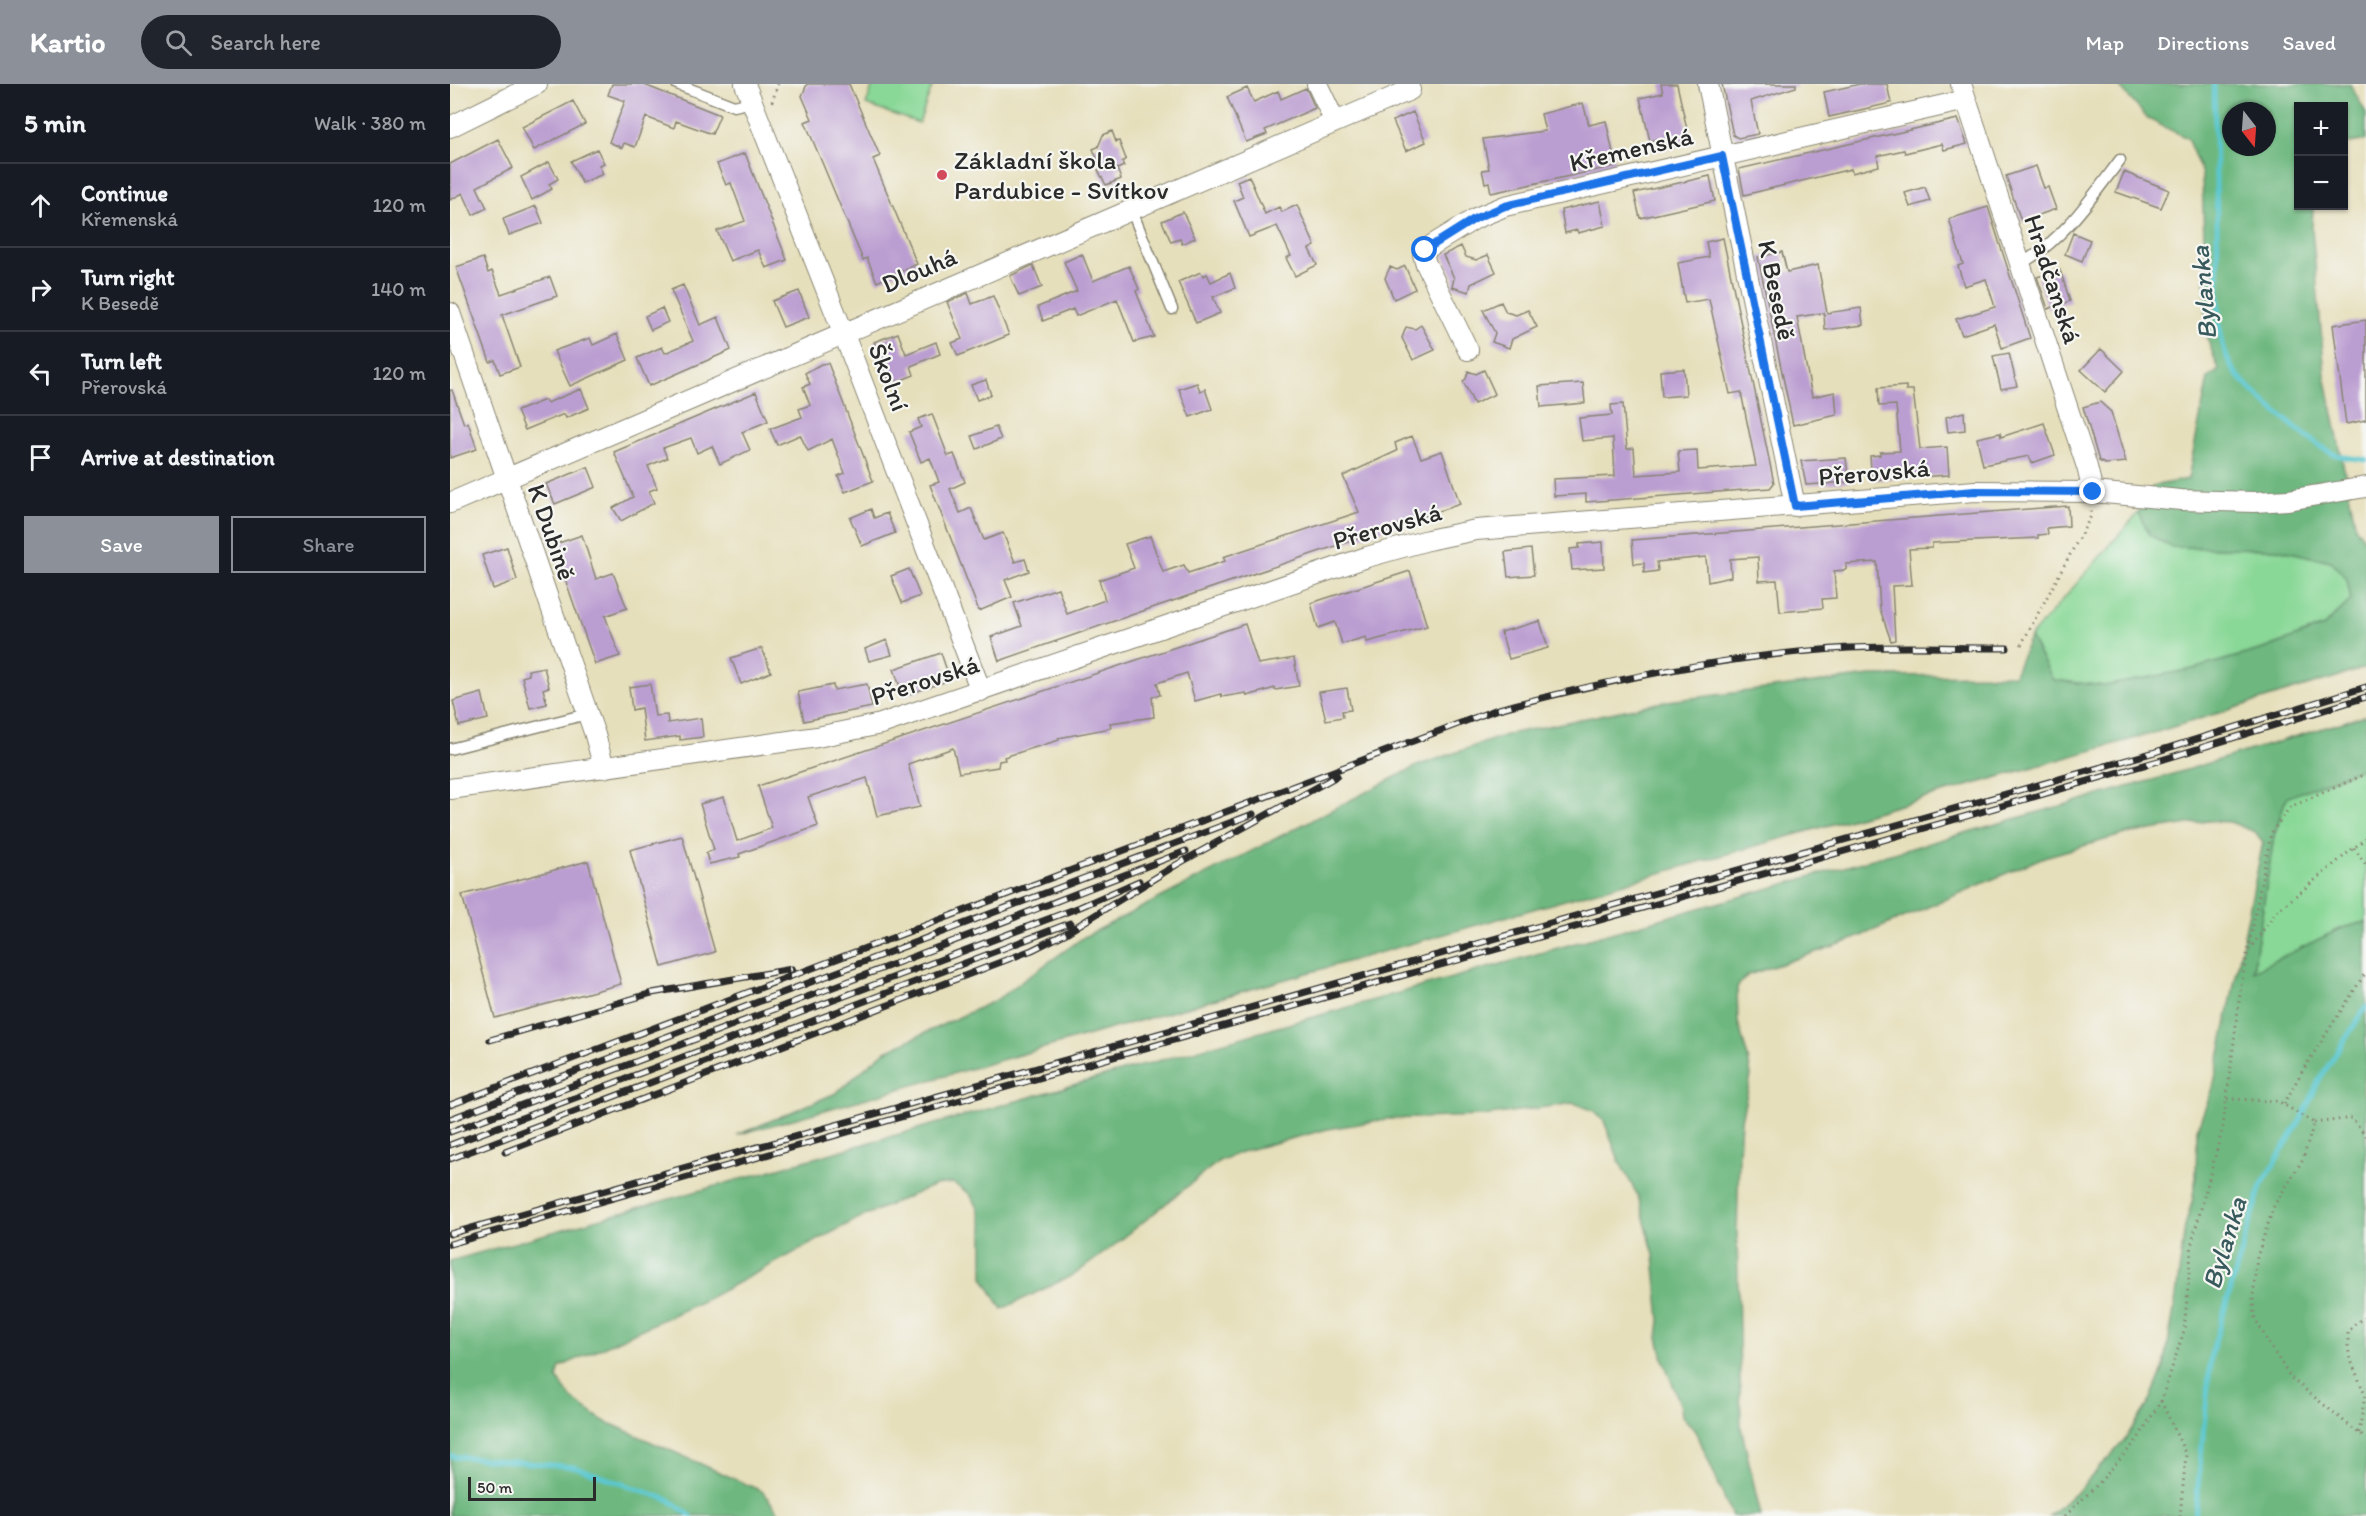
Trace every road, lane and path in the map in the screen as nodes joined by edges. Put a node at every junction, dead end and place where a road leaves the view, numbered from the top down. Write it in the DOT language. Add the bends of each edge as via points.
graph roads {
  1 [pos="537,84"];
  2 [pos="677,84"];
  3 [pos="1317,84"];
  4 [pos="1708,84"];
  5 [pos="1410,90"];
  6 [pos="1963,92"];
  7 [pos="748,93"];
  8 [pos="1335,122"];
  9 [pos="450,127"];
  10 [pos="1722,156"];
  11 [pos="2120,160"];
  12 [pos="1131,209"];
  13 [pos="2020,264"];
  14 [pos="1172,309"];
  15 [pos="450,313"];
  16 [pos="843,332"];
  17 [pos="1468,350"];
  18 [pos="506,479"];
  19 [pos="2366,487"];
  20 [pos="2093,492"];
  21 [pos="450,503"];
  22 [pos="1795,506"];
  23 [pos="2021,645"];
  24 [pos="981,691"];
  25 [pos="587,714"];
  26 [pos="450,749"];
  27 [pos="604,768"];
  28 [pos="2366,774"];
  29 [pos="450,789"];
  30 [pos="2366,838"];
  31 [pos="2354,848"];
  32 [pos="2366,866"];
  33 [pos="2248,951"];
  34 [pos="2366,972"];
  35 [pos="2227,1099"];
  36 [pos="2284,1104"];
  37 [pos="2314,1123"];
  38 [pos="2366,1136"];
  39 [pos="2366,1317"];
  40 [pos="2161,1401"];
  41 [pos="2359,1433"];
  42 [pos="2366,1438"];
  43 [pos="2065,1516"];
  44 [pos="2180,1516"];
  1 -- 9 [label="street"];
  2 -- 7 [label="lane" via="734,106 740,106"];
  3 -- 8 [label="street"];
  4 -- 10 [label="street, K Besedě"];
  5 -- 8 [label="street, Dlouhá"];
  6 -- 10 [label="street, Křemenská"];
  6 -- 13 [label="street, Hradčanská"];
  7 -- 16 [label="street, Školní"];
  8 -- 12 [label="street, Dlouhá"];
  10 -- 17 [label="street, Křemenská" via="1505,206 1429,246 1424,254 1426,264"];
  10 -- 22 [label="street, K Besedě"];
  11 -- 13 [label="lane" via="2071,222"];
  12 -- 14 [label="lane"];
  12 -- 16 [label="street, Dlouhá"];
  13 -- 20 [label="street, Hradčanská"];
  15 -- 18 [label="street, K Dubině"];
  16 -- 18 [label="street, Dlouhá"];
  16 -- 24 [label="street, Školní"];
  18 -- 21 [label="street, Dlouhá"];
  18 -- 25 [label="street, K Dubině"];
  19 -- 20 [label="street, Přerovská" via="2254,502"];
  20 -- 22 [label="street, Přerovská" via="1975,491"];
  20 -- 23 [label="path" via="2091,516"];
  22 -- 24 [label="street, Přerovská" via="1476,530 1428,540 1367,557"];
  24 -- 27 [label="street, Přerovská" via="903,718 844,732"];
  25 -- 26 [label="lane"];
  25 -- 27 [label="street, K Dubině"];
  27 -- 29 [label="street, Přerovská"];
  28 -- 33 [label="path" via="2290,807 2271,833"];
  30 -- 31 [label="path"];
  31 -- 32 [label="path"];
  31 -- 33 [label="path" via="2276,912"];
  33 -- 35 [label="path"];
  34 -- 36 [label="path"];
  35 -- 36 [label="path"];
  35 -- 40 [label="path" via="2192,1242 2184,1331"];
  36 -- 37 [label="path"];
  37 -- 38 [label="path" via="2352,1118"];
  37 -- 41 [label="path" via="2303,1159 2274,1206 2258,1257 2254,1316 2291,1378"];
  39 -- 41 [label="path" via="2348,1332 2350,1358 2365,1395"];
  40 -- 43 [label="path" via="2137,1440"];
  40 -- 44 [label="path" via="2186,1455"];
  41 -- 42 [label="path"];
}
